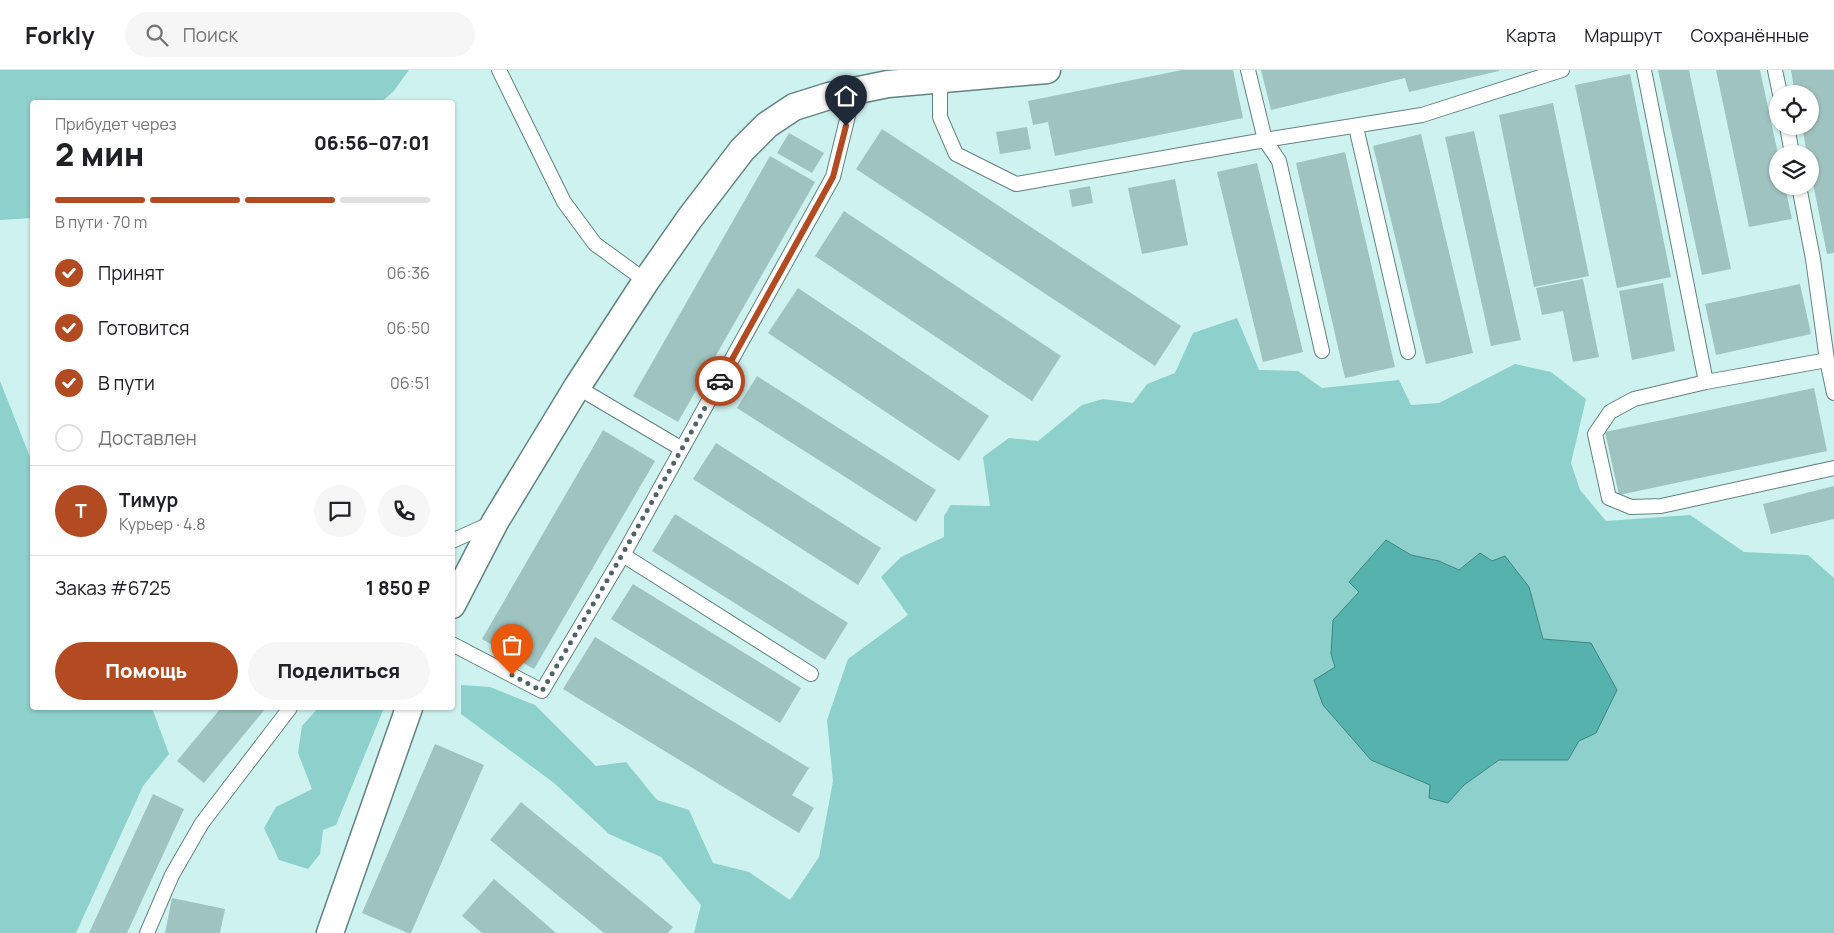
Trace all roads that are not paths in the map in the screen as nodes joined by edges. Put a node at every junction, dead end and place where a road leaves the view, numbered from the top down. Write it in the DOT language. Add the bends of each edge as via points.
graph roads {
  1 [pos="499,70"];
  2 [pos="1047,70"];
  3 [pos="1248,70"];
  4 [pos="1562,70"];
  5 [pos="1644,70"];
  6 [pos="1775,70"];
  7 [pos="940,79"];
  8 [pos="1778,85"];
  9 [pos="854,91"];
  10 [pos="1356,127"];
  11 [pos="1265,140"];
  12 [pos="1800,195"];
  13 [pos="646,281"];
  14 [pos="1322,351"];
  15 [pos="1408,352"];
  16 [pos="1827,360"];
  17 [pos="1706,382"];
  18 [pos="577,387"];
  19 [pos="1834,393"];
  20 [pos="682,449"];
  21 [pos="1834,468"];
  22 [pos="495,522"];
  23 [pos="455,540"];
  24 [pos="622,555"];
  25 [pos="455,598"];
  26 [pos="455,646"];
  27 [pos="811,674"];
  28 [pos="288,710"];
  29 [pos="408,710"];
  30 [pos="147,933"];
  31 [pos="330,933"];
  1 -- 13 [label="lane" via="564,202 595,244"];
  2 -- 7 [label="street"];
  3 -- 11 [label="lane"];
  4 -- 10 [label="lane" via="1422,115"];
  5 -- 17 [label="lane"];
  6 -- 8 [label="lane"];
  7 -- 9 [label="street"];
  7 -- 11 [label="lane" via="940,117 956,154 1016,184"];
  9 -- 13 [label="street" via="794,107 767,125 742,150"];
  9 -- 20 [label="lane" via="833,177"];
  10 -- 11 [label="lane"];
  10 -- 15 [label="lane"];
  11 -- 14 [label="lane" via="1279,161"];
  12 -- 16 [label="lane" via="1813,259"];
  13 -- 18 [label="street"];
  16 -- 17 [label="lane"];
  16 -- 19 [label="lane"];
  17 -- 21 [label="lane" via="1634,399 1610,412 1595,434 1609,498 1631,507 1661,506"];
  18 -- 20 [label="lane"];
  18 -- 22 [label="street"];
  20 -- 24 [label="lane"];
  22 -- 23 [label="lane"];
  22 -- 25 [label="street"];
  24 -- 26 [label="lane" via="542,691"];
  24 -- 27 [label="lane"];
  28 -- 30 [label="lane" via="202,823 172,875"];
  29 -- 31 [label="street"];
}
